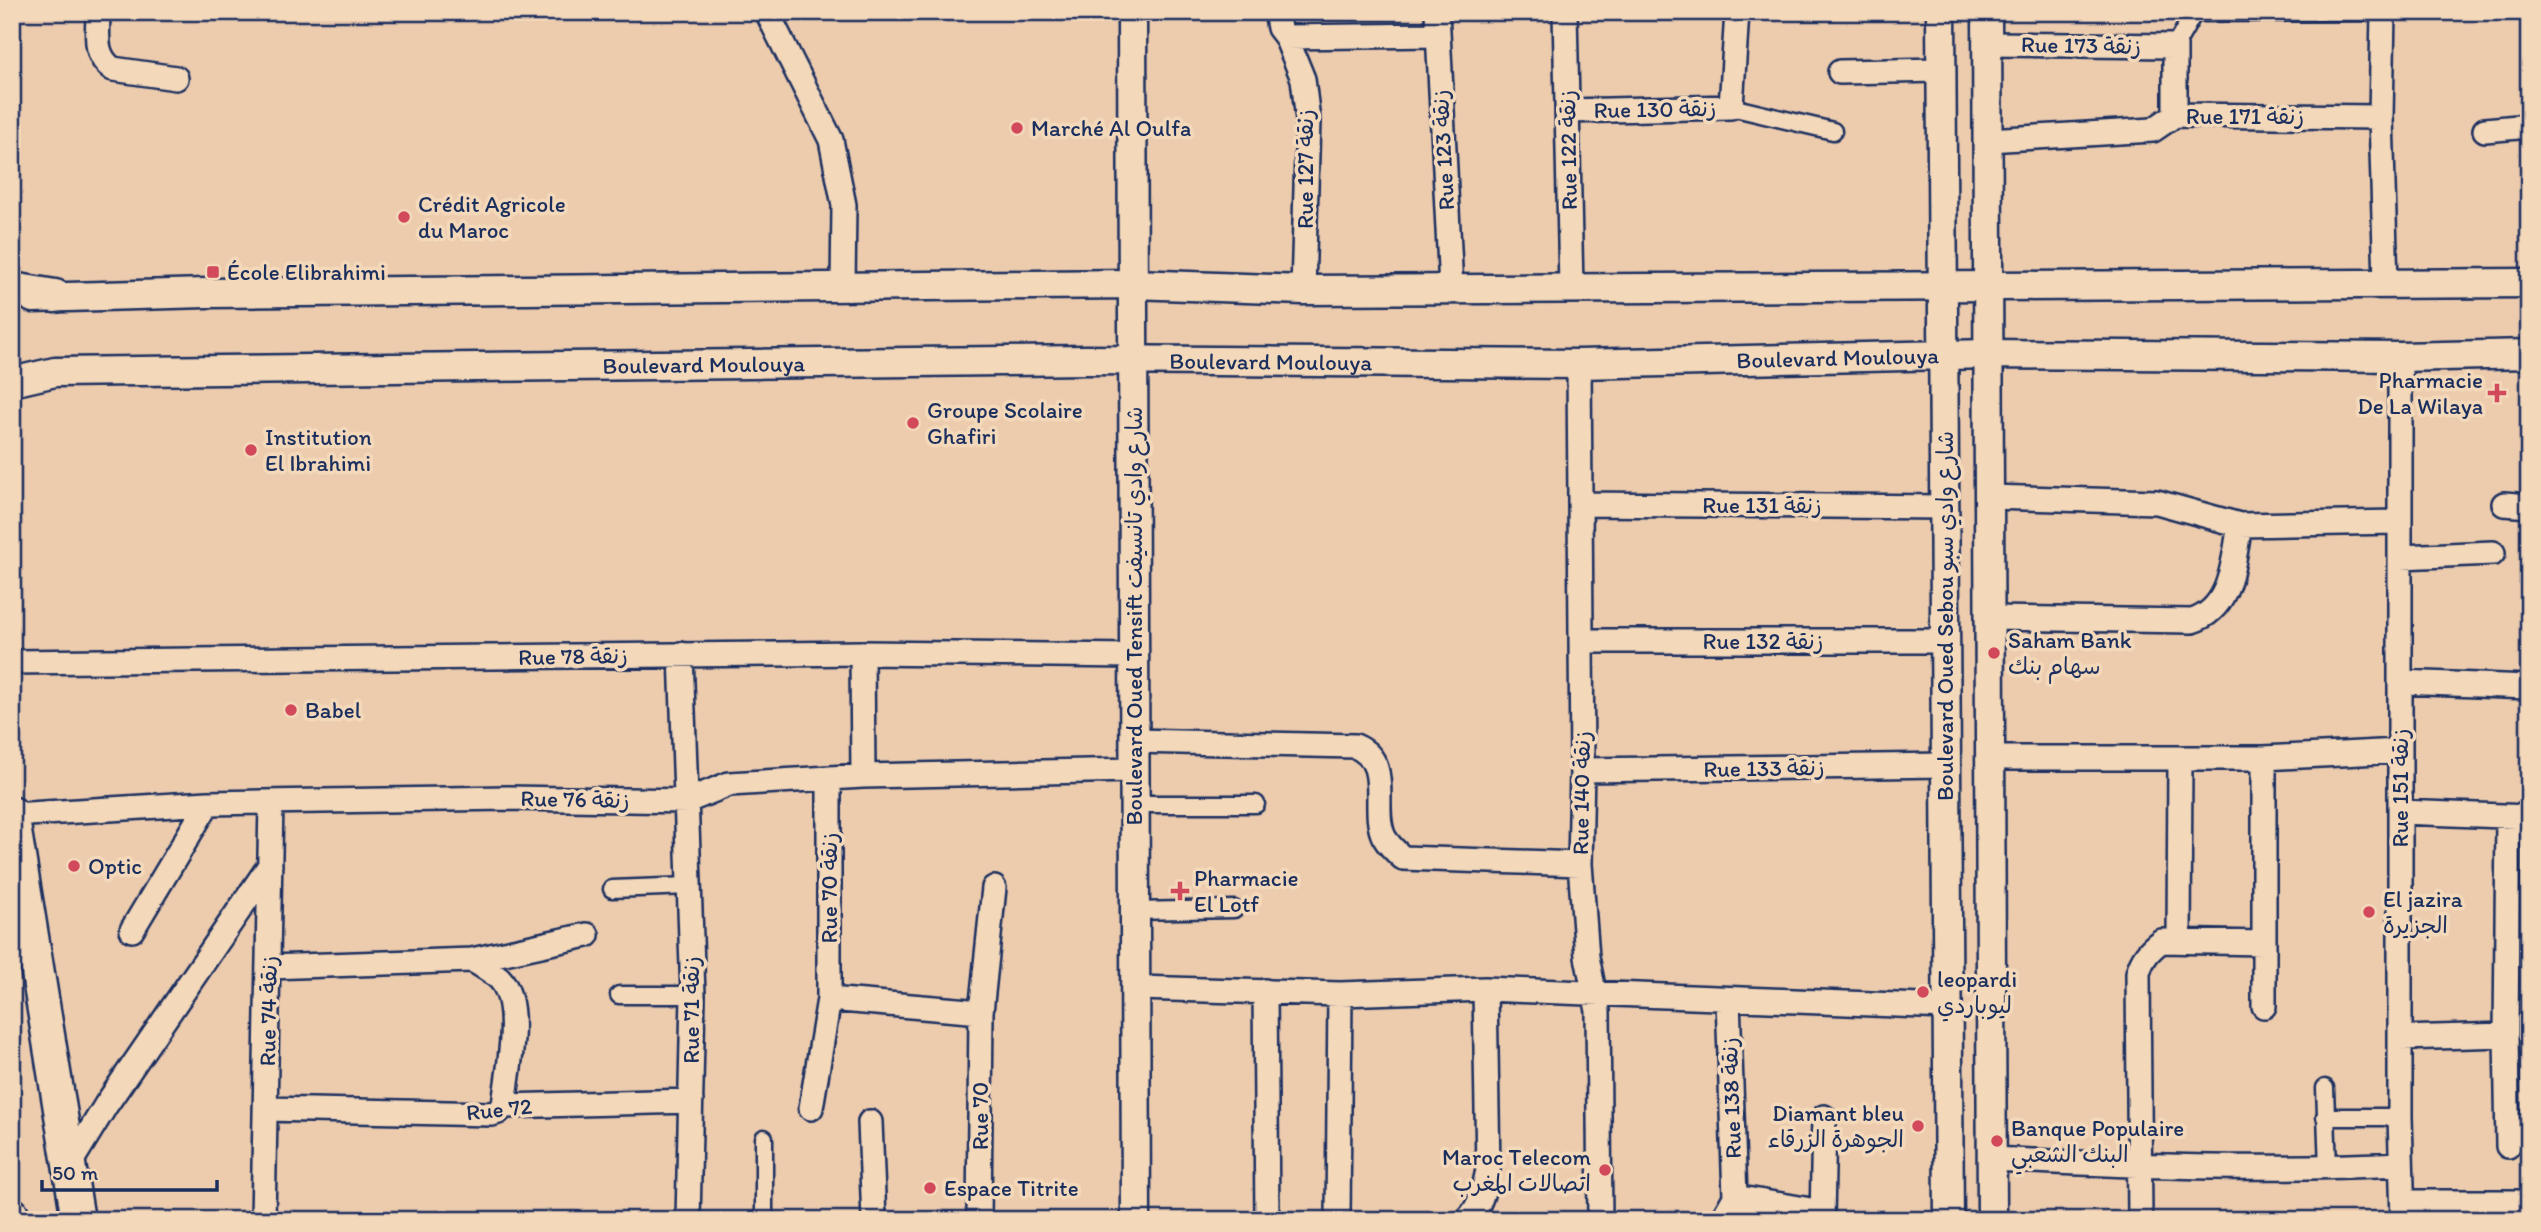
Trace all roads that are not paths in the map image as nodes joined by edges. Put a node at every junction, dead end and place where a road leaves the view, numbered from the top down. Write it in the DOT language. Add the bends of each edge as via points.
graph roads {
  1 [pos="98,12"];
  2 [pos="767,12"];
  3 [pos="1132,12"];
  4 [pos="1276,12"];
  5 [pos="1565,12"];
  6 [pos="1737,12"];
  7 [pos="1941,12"];
  8 [pos="1987,12"];
  9 [pos="2383,12"];
  10 [pos="1437,24"];
  11 [pos="1286,37"];
  12 [pos="1987,44"];
  13 [pos="2175,46"];
  14 [pos="1941,70"];
  15 [pos="1840,72"];
  16 [pos="176,78"];
  17 [pos="1731,107"];
  18 [pos="1568,111"];
  19 [pos="2175,115"];
  20 [pos="2381,117"];
  21 [pos="2529,126"];
  22 [pos="2485,130"];
  23 [pos="1833,131"];
  24 [pos="1988,139"];
  25 [pos="2386,283"];
  26 [pos="2529,283"];
  27 [pos="1133,284"];
  28 [pos="1943,284"];
  29 [pos="1988,284"];
  30 [pos="843,287"];
  31 [pos="1451,288"];
  32 [pos="1571,288"];
  33 [pos="12,289"];
  34 [pos="1303,289"];
  35 [pos="55,296"];
  36 [pos="12,300"];
  37 [pos="1989,354"];
  38 [pos="2529,354"];
  39 [pos="1943,356"];
  40 [pos="2400,357"];
  41 [pos="1133,360"];
  42 [pos="1579,364"];
  43 [pos="12,382"];
  44 [pos="1989,497"];
  45 [pos="1580,504"];
  46 [pos="2504,504"];
  47 [pos="2529,506"];
  48 [pos="1944,507"];
  49 [pos="2398,522"];
  50 [pos="2240,526"];
  51 [pos="2493,553"];
  52 [pos="2400,556"];
  53 [pos="1990,618"];
  54 [pos="1581,641"];
  55 [pos="1945,641"];
  56 [pos="862,653"];
  57 [pos="681,654"];
  58 [pos="1134,656"];
  59 [pos="12,662"];
  60 [pos="2400,682"];
  61 [pos="2529,687"];
  62 [pos="1134,741"];
  63 [pos="2399,751"];
  64 [pos="1991,758"];
  65 [pos="2264,758"];
  66 [pos="2180,759"];
  67 [pos="1946,765"];
  68 [pos="1134,770"];
  69 [pos="1582,770"];
  70 [pos="863,776"];
  71 [pos="829,778"];
  72 [pos="687,801"];
  73 [pos="271,802"];
  74 [pos="208,803"];
  75 [pos="1134,804"];
  76 [pos="1256,804"];
  77 [pos="2400,812"];
  78 [pos="12,814"];
  79 [pos="2518,817"];
  80 [pos="1580,864"];
  81 [pos="270,865"];
  82 [pos="690,886"];
  83 [pos="994,888"];
  84 [pos="612,889"];
  85 [pos="1234,909"];
  86 [pos="1134,911"];
  87 [pos="132,930"];
  88 [pos="587,935"];
  89 [pos="2179,941"];
  90 [pos="2264,943"];
  91 [pos="472,960"];
  92 [pos="269,967"];
  93 [pos="1136,988"];
  94 [pos="1485,989"];
  95 [pos="1265,991"];
  96 [pos="1340,993"];
  97 [pos="1595,993"];
  98 [pos="619,995"];
  99 [pos="693,995"];
  100 [pos="829,999"];
  101 [pos="1728,999"];
  102 [pos="2264,1006"];
  103 [pos="1947,1007"];
  104 [pos="981,1012"];
  105 [pos="2506,1035"];
  106 [pos="2400,1038"];
  107 [pos="2325,1088"];
  108 [pos="691,1101"];
  109 [pos="504,1106"];
  110 [pos="811,1108"];
  111 [pos="266,1109"];
  112 [pos="2325,1117"];
  113 [pos="2400,1117"];
  114 [pos="1824,1118"];
  115 [pos="870,1122"];
  116 [pos="764,1138"];
  117 [pos="2508,1146"];
  118 [pos="1992,1159"];
  119 [pos="2401,1164"];
  120 [pos="2139,1166"];
  121 [pos="68,1167"];
  122 [pos="2328,1168"];
  123 [pos="1735,1197"];
  124 [pos="2516,1208"];
  125 [pos="2403,1211"];
  126 [pos="12,1214"];
  127 [pos="1822,1216"];
  128 [pos="13,1220"];
  129 [pos="78,1220"];
  130 [pos="263,1220"];
  131 [pos="688,1220"];
  132 [pos="764,1220"];
  133 [pos="874,1220"];
  134 [pos="979,1220"];
  135 [pos="1136,1220"];
  136 [pos="1267,1220"];
  137 [pos="1338,1220"];
  138 [pos="1467,1220"];
  139 [pos="1600,1220"];
  140 [pos="1722,1220"];
  141 [pos="1948,1220"];
  142 [pos="1992,1220"];
  143 [pos="2140,1220"];
  1 -- 16 [label="street" via="98,51 104,63 113,69"];
  2 -- 30 [label="street" via="831,140 844,205"];
  3 -- 27 [label="street, Boulevard Oued Tensift شارع وادي تانسيفت"];
  4 -- 11 [label="street, Rue 127 زنقة"];
  5 -- 18 [label="street, Rue 122 زنقة"];
  6 -- 17 [label="street, Rue 130 زنقة"];
  7 -- 14 [label="street, Boulevard Oued Sebou شارع وادي سبو"];
  8 -- 12 [label="street, Boulevard Oued Sebou شارع وادي سبو"];
  9 -- 13 [label="street" via="2194,13"];
  9 -- 20 [label="street"];
  10 -- 11 [label="street"];
  10 -- 31 [label="street, Rue 123 زنقة"];
  11 -- 34 [label="street, Rue 127 زنقة" via="1303,79 1308,120"];
  12 -- 13 [label="street, Rue 173 زنقة"];
  12 -- 24 [label="street, Boulevard Oued Sebou شارع وادي سبو"];
  13 -- 19 [label="street"];
  14 -- 15 [label="street"];
  14 -- 28 [label="street, Boulevard Oued Sebou شارع وادي سبو"];
  17 -- 18 [label="street, Rue 130 زنقة"];
  17 -- 23 [label="street"];
  18 -- 32 [label="street, Rue 122 زنقة"];
  19 -- 20 [label="street, Rue 171 زنقة"];
  19 -- 24 [label="street, Rue 171 زنقة" via="2153,130"];
  20 -- 25 [label="street"];
  21 -- 22 [label="street"];
  24 -- 29 [label="street, Boulevard Oued Sebou شارع وادي سبو"];
  25 -- 26 [label="street"];
  25 -- 29 [label="street"];
  27 -- 30 [label="street"];
  27 -- 34 [label="street"];
  27 -- 41 [label="street, Boulevard Oued Tensift شارع وادي تانسيفت"];
  28 -- 29 [label="street"];
  28 -- 32 [label="street"];
  28 -- 39 [label="street, Boulevard Oued Sebou شارع وادي سبو"];
  29 -- 37 [label="street, Boulevard Oued Sebou شارع وادي سبو"];
  30 -- 35 [label="street"];
  31 -- 32 [label="street"];
  31 -- 34 [label="street"];
  33 -- 35 [label="main road"];
  35 -- 36 [label="street"];
  37 -- 39 [label="street, Boulevard Moulouya"];
  37 -- 40 [label="street, Boulevard Moulouya"];
  37 -- 44 [label="street, Boulevard Oued Sebou شارع وادي سبو"];
  38 -- 40 [label="street, Boulevard Moulouya"];
  39 -- 42 [label="street, Boulevard Moulouya"];
  39 -- 48 [label="street, Boulevard Oued Sebou شارع وادي سبو"];
  40 -- 49 [label="street, Rue 151 زنقة"];
  41 -- 42 [label="street, Boulevard Moulouya"];
  41 -- 43 [label="street, Boulevard Moulouya" via="55,372"];
  41 -- 58 [label="street, Boulevard Oued Tensift شارع وادي تانسيفت"];
  42 -- 45 [label="street, Rue 140 زنقة"];
  44 -- 50 [label="street" via="2157,502"];
  44 -- 53 [label="street, Boulevard Oued Sebou شارع وادي سبو"];
  45 -- 48 [label="street, Rue 131 زنقة"];
  45 -- 54 [label="street, Rue 140 زنقة"];
  46 -- 47 [label="street"];
  48 -- 55 [label="street, Boulevard Oued Sebou شارع وادي سبو"];
  49 -- 50 [label="street"];
  49 -- 52 [label="street, Rue 151 زنقة"];
  50 -- 53 [label="street" via="2229,583 2206,617 2192,621"];
  51 -- 52 [label="street"];
  52 -- 60 [label="street, Rue 151 زنقة"];
  53 -- 64 [label="street, Boulevard Oued Sebou شارع وادي سبو"];
  54 -- 55 [label="street, Rue 132 زنقة"];
  54 -- 69 [label="street, Rue 140 زنقة"];
  55 -- 67 [label="street, Boulevard Oued Sebou شارع وادي سبو"];
  56 -- 57 [label="street, Rue 78 زنقة"];
  56 -- 58 [label="street, Rue 78 زنقة"];
  56 -- 70 [label="street"];
  57 -- 59 [label="street, Rue 78 زنقة"];
  57 -- 72 [label="street, Rue 71 زنقة"];
  58 -- 62 [label="street, Boulevard Oued Tensift شارع وادي تانسيفت"];
  60 -- 61 [label="street"];
  60 -- 63 [label="street, Rue 151 زنقة"];
  62 -- 68 [label="street, Boulevard Oued Tensift شارع وادي تانسيفت"];
  62 -- 80 [label="street" via="1355,746 1367,751 1374,763 1383,835 1403,858"];
  63 -- 65 [label="street"];
  63 -- 77 [label="street, Rue 151 زنقة"];
  64 -- 66 [label="street"];
  64 -- 118 [label="street, Boulevard Oued Sebou شارع وادي سبو"];
  65 -- 66 [label="street"];
  65 -- 90 [label="street"];
  66 -- 89 [label="street"];
  67 -- 69 [label="street, Rue 133 زنقة"];
  67 -- 103 [label="street, Boulevard Oued Sebou شارع وادي سبو"];
  68 -- 70 [label="street, Rue 76 زنقة"];
  68 -- 75 [label="street, Boulevard Oued Tensift شارع وادي تانسيفت"];
  69 -- 80 [label="street, Rue 140 زنقة"];
  70 -- 71 [label="street, Rue 76 زنقة"];
  71 -- 72 [label="street, Rue 76 زنقة" via="729,784"];
  71 -- 100 [label="street, Rue 70 زنقة"];
  72 -- 73 [label="street, Rue 76 زنقة"];
  72 -- 82 [label="street, Rue 71 زنقة"];
  73 -- 74 [label="street, Rue 76 زنقة"];
  73 -- 81 [label="street, Rue 74 زنقة"];
  74 -- 78 [label="street, Rue 76 زنقة"];
  74 -- 87 [label="street"];
  75 -- 76 [label="street"];
  75 -- 86 [label="street, Boulevard Oued Tensift شارع وادي تانسيفت"];
  77 -- 79 [label="street"];
  77 -- 106 [label="street, Rue 151 زنقة"];
  78 -- 121 [label="main road"];
  79 -- 105 [label="street"];
  80 -- 97 [label="street, Rue 140 زنقة" via="1587,957"];
  81 -- 92 [label="street, Rue 74 زنقة"];
  81 -- 121 [label="street"];
  82 -- 84 [label="street"];
  82 -- 99 [label="street, Rue 71 زنقة"];
  83 -- 104 [label="street, Rue 70"];
  85 -- 86 [label="street"];
  86 -- 93 [label="street, Boulevard Oued Tensift شارع وادي تانسيفت"];
  88 -- 91 [label="street"];
  89 -- 90 [label="street"];
  89 -- 120 [label="street" via="2161,941 2141,962 2138,973"];
  90 -- 102 [label="street"];
  91 -- 92 [label="street"];
  91 -- 109 [label="street" via="501,980 509,996 513,1023"];
  92 -- 111 [label="street, Rue 74 زنقة"];
  93 -- 95 [label="street"];
  93 -- 135 [label="street, Boulevard Oued Tensift شارع وادي تانسيفت"];
  94 -- 96 [label="street"];
  94 -- 97 [label="street"];
  94 -- 138 [label="street" via="1488,1170 1483,1195"];
  95 -- 96 [label="street"];
  95 -- 136 [label="street"];
  96 -- 137 [label="street"];
  97 -- 101 [label="street"];
  97 -- 139 [label="street, Rue 140 زنقة" via="1600,1038"];
  98 -- 99 [label="street"];
  99 -- 108 [label="street, Rue 71 زنقة"];
  100 -- 104 [label="street"];
  100 -- 110 [label="street, Rue 70 زنقة"];
  101 -- 103 [label="street"];
  101 -- 123 [label="street, Rue 138 زنقة"];
  103 -- 141 [label="street, Boulevard Oued Sebou شارع وادي سبو"];
  104 -- 134 [label="street, Rue 70"];
  105 -- 106 [label="street"];
  105 -- 117 [label="street"];
  106 -- 113 [label="street, Rue 151 زنقة"];
  107 -- 112 [label="street"];
  108 -- 109 [label="street, Rue 72"];
  108 -- 131 [label="street, Rue 71 زنقة"];
  109 -- 111 [label="street, Rue 72" via="492,1114"];
  111 -- 130 [label="street, Rue 74 زنقة"];
  112 -- 113 [label="street"];
  112 -- 122 [label="street"];
  113 -- 119 [label="street, Rue 151 زنقة"];
  114 -- 127 [label="street"];
  115 -- 133 [label="street"];
  116 -- 132 [label="street"];
  118 -- 120 [label="street"];
  118 -- 142 [label="street, Boulevard Oued Sebou شارع وادي سبو"];
  119 -- 122 [label="street"];
  119 -- 125 [label="street, Rue 151 زنقة"];
  120 -- 122 [label="street"];
  120 -- 143 [label="street"];
  121 -- 129 [label="main road"];
  123 -- 127 [label="street"];
  123 -- 140 [label="street"];
  124 -- 125 [label="street"];
  126 -- 128 [label="main road"];
}
